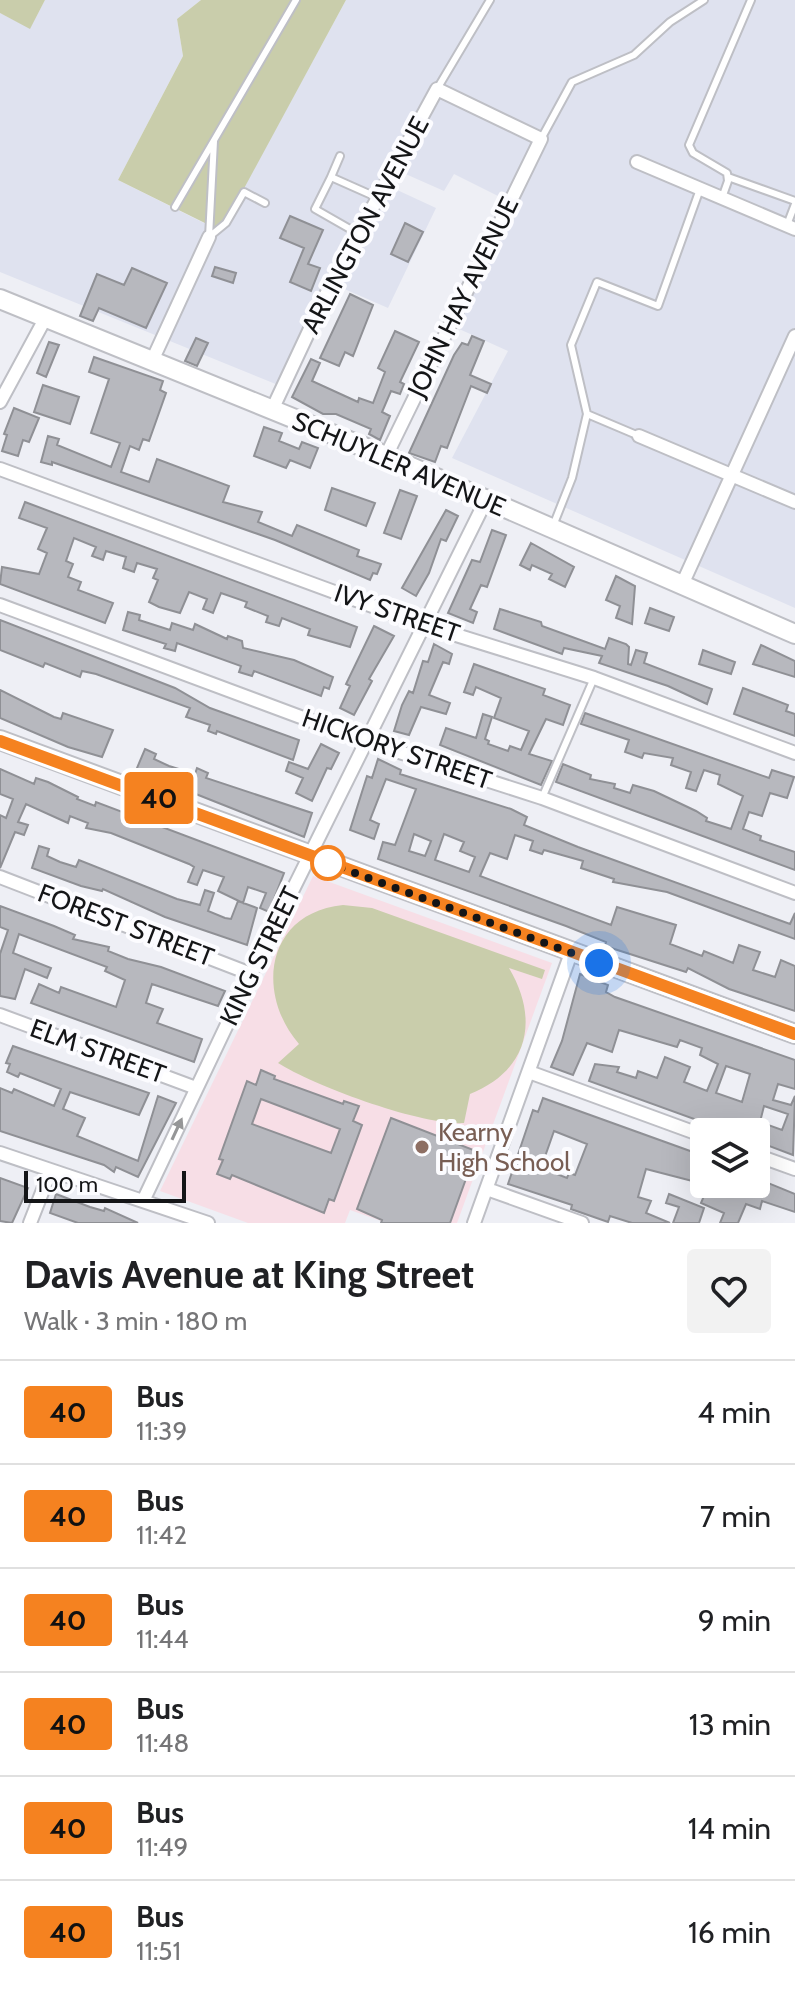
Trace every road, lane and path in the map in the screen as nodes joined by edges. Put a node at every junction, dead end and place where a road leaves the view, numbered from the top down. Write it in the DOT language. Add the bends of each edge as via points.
graph roads {
  1 [pos="296,0"];
  2 [pos="490,0"];
  3 [pos="704,0"];
  4 [pos="751,0"];
  5 [pos="437,89"];
  6 [pos="214,137"];
  7 [pos="541,139"];
  8 [pos="340,156"];
  9 [pos="637,162"];
  10 [pos="331,177"];
  11 [pos="728,177"];
  12 [pos="700,189"];
  13 [pos="376,197"];
  14 [pos="722,198"];
  15 [pos="795,202"];
  16 [pos="265,203"];
  17 [pos="175,207"];
  18 [pos="791,227"];
  19 [pos="357,233"];
  20 [pos="209,237"];
  21 [pos="0,299"];
  22 [pos="46,317"];
  23 [pos="795,336"];
  24 [pos="152,361"];
  25 [pos="780,365"];
  26 [pos="795,371"];
  27 [pos="0,402"];
  28 [pos="272,410"];
  29 [pos="587,414"];
  30 [pos="639,436"];
  31 [pos="386,456"];
  32 [pos="0,469"];
  33 [pos="733,474"];
  34 [pos="486,500"];
  35 [pos="795,502"];
  36 [pos="552,530"];
  37 [pos="681,587"];
  38 [pos="0,605"];
  39 [pos="424,625"];
  40 [pos="795,634"];
  41 [pos="594,678"];
  42 [pos="0,740"];
  43 [pos="365,741"];
  44 [pos="795,753"];
  45 [pos="542,798"];
  46 [pos="310,856"];
  47 [pos="0,877"];
  48 [pos="795,893"];
  49 [pos="571,953"];
  50 [pos="251,974"];
  51 [pos="0,1015"];
  52 [pos="795,1034"];
  53 [pos="529,1072"];
  54 [pos="196,1088"];
  55 [pos="690,1131"];
  56 [pos="0,1153"];
  57 [pos="770,1160"];
  58 [pos="795,1169"];
  59 [pos="50,1172"];
  60 [pos="487,1189"];
  61 [pos="144,1199"];
  62 [pos="30,1223"];
  63 [pos="208,1223"];
  64 [pos="474,1223"];
  65 [pos="582,1223"];
  1 -- 6 [label="lane"];
  2 -- 5 [label="lane"];
  3 -- 7 [label="lane" via="634,55 572,82"];
  4 -- 11 [label="lane" via="689,145"];
  5 -- 7 [label="street, ARLINGTON AVENUE"];
  5 -- 13 [label="street, ARLINGTON AVENUE"];
  6 -- 17 [label="lane"];
  6 -- 20 [label="lane"];
  7 -- 31 [label="street, JOHN HAY AVENUE"];
  8 -- 10 [label="lane"];
  9 -- 12 [label="street"];
  10 -- 13 [label="lane"];
  10 -- 19 [label="lane" via="315,209"];
  11 -- 14 [label="lane"];
  11 -- 15 [label="lane"];
  12 -- 14 [label="street"];
  12 -- 29 [label="lane" via="658,306 597,282 571,345"];
  13 -- 19 [label="street, ARLINGTON AVENUE"];
  14 -- 18 [label="street"];
  15 -- 18 [label="lane"];
  16 -- 20 [label="lane" via="244,192 226,223"];
  19 -- 28 [label="street, ARLINGTON AVENUE"];
  20 -- 24 [label="street"];
  21 -- 22 [label="main road, SCHUYLER AVENUE"];
  22 -- 24 [label="main road, SCHUYLER AVENUE"];
  22 -- 27 [label="street" via="16,362"];
  23 -- 25 [label="street"];
  24 -- 28 [label="main road, SCHUYLER AVENUE"];
  25 -- 26 [label="street"];
  25 -- 33 [label="street"];
  28 -- 31 [label="main road, SCHUYLER AVENUE"];
  29 -- 30 [label="lane"];
  29 -- 36 [label="lane" via="572,478"];
  30 -- 33 [label="street"];
  31 -- 34 [label="main road, SCHUYLER AVENUE"];
  32 -- 39 [label="street, IVY STREET"];
  33 -- 35 [label="street"];
  33 -- 37 [label="street"];
  34 -- 36 [label="main road, SCHUYLER AVENUE"];
  34 -- 39 [label="street, KING STREET"];
  36 -- 37 [label="main road, SCHUYLER AVENUE"];
  37 -- 40 [label="main road, SCHUYLER AVENUE"];
  38 -- 43 [label="street, HICKORY STREET"];
  39 -- 41 [label="street, IVY STREET"];
  39 -- 43 [label="street, KING STREET"];
  41 -- 44 [label="street, IVY STREET"];
  41 -- 45 [label="lane"];
  42 -- 46 [label="main road"];
  43 -- 45 [label="street, HICKORY STREET"];
  43 -- 46 [label="street, KING STREET"];
  45 -- 48 [label="street, HICKORY STREET"];
  46 -- 49 [label="main road"];
  46 -- 50 [label="street, KING STREET"];
  47 -- 50 [label="street, FOREST STREET"];
  49 -- 52 [label="main road"];
  49 -- 53 [label="street"];
  50 -- 54 [label="street, KING STREET"];
  51 -- 54 [label="street, ELM STREET"];
  53 -- 55 [label="street"];
  53 -- 60 [label="street"];
  61 -- 54 [label="street, KING STREET, one-way"];
  56 -- 59 [label="street"];
  57 -- 58 [label="street"];
  59 -- 61 [label="street"];
  59 -- 62 [label="street"];
  60 -- 64 [label="street"];
  60 -- 65 [label="street"];
  61 -- 63 [label="street"];
}
